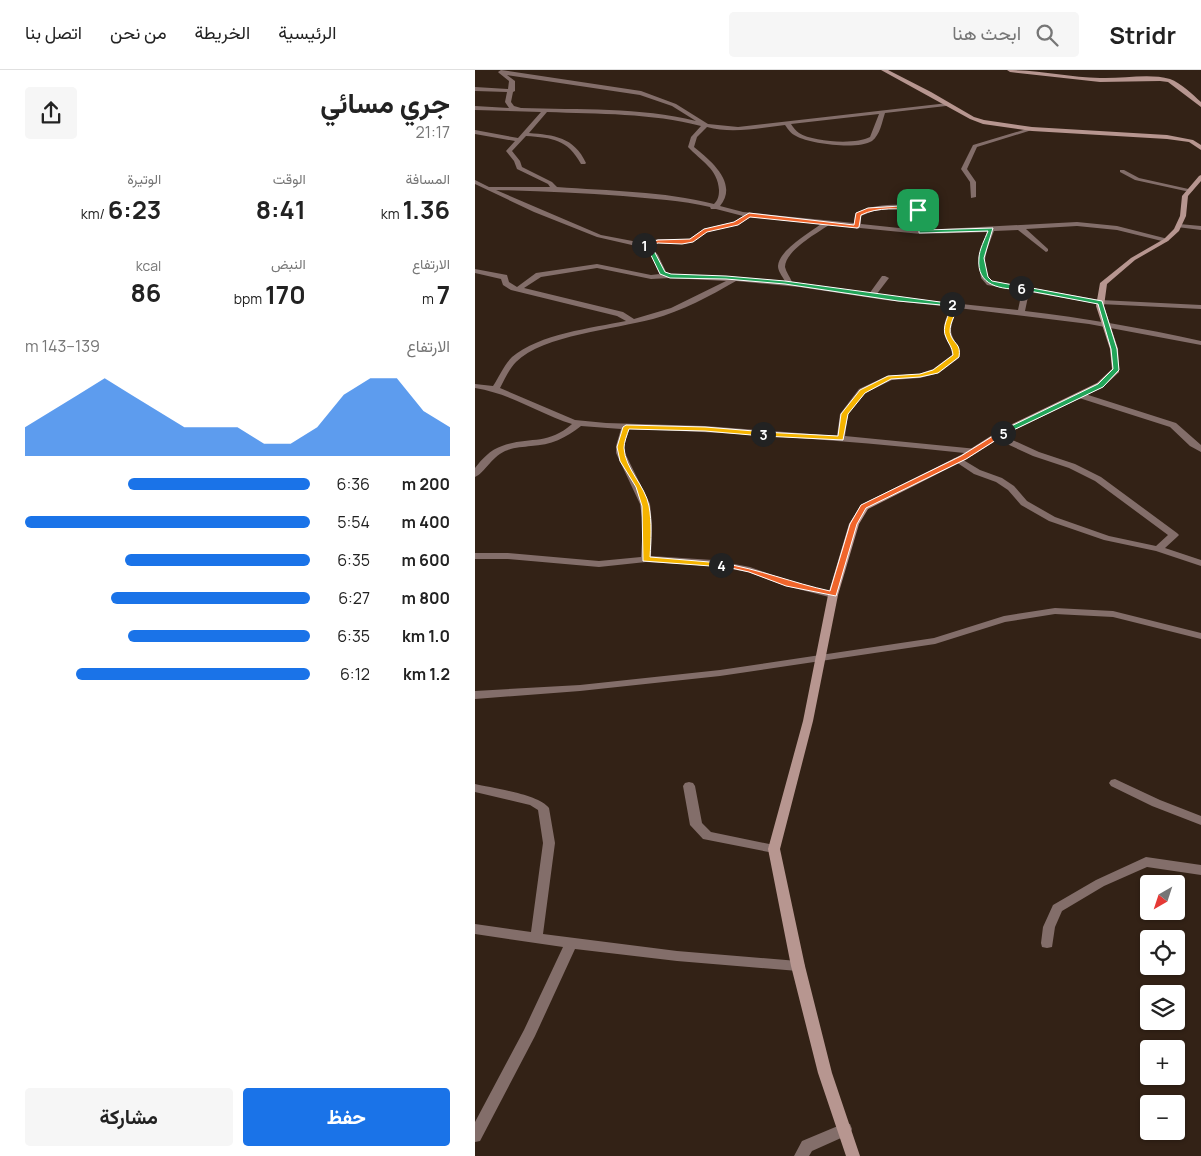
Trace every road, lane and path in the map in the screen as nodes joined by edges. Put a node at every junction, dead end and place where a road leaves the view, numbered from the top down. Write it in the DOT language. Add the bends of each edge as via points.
graph roads {
  1 [pos="884,70"];
  2 [pos="1010,70"];
  3 [pos="499,71"];
  4 [pos="475,90"];
  5 [pos="512,90"];
  6 [pos="946,104"];
  7 [pos="1201,105"];
  8 [pos="475,108"];
  9 [pos="521,110"];
  10 [pos="545,111"];
  11 [pos="882,112"];
  12 [pos="788,124"];
  13 [pos="707,125"];
  14 [pos="1032,129"];
  15 [pos="475,132"];
  16 [pos="521,137"];
  17 [pos="1201,148"];
  18 [pos="583,163"];
  19 [pos="1122,172"];
  20 [pos="1201,177"];
  21 [pos="475,182"];
  22 [pos="485,187"];
  23 [pos="555,189"];
  24 [pos="1190,190"];
  25 [pos="973,197"];
  26 [pos="713,208"];
  27 [pos="749,215"];
  28 [pos="828,222"];
  29 [pos="1179,226"];
  30 [pos="857,227"];
  31 [pos="1020,228"];
  32 [pos="1201,228"];
  33 [pos="991,230"];
  34 [pos="921,232"];
  35 [pos="1166,240"];
  36 [pos="643,245"];
  37 [pos="1046,250"];
  38 [pos="475,271"];
  39 [pos="670,276"];
  40 [pos="736,278"];
  41 [pos="885,278"];
  42 [pos="789,283"];
  43 [pos="518,289"];
  44 [pos="1026,289"];
  45 [pos="871,296"];
  46 [pos="1100,302"];
  47 [pos="956,305"];
  48 [pos="1201,307"];
  49 [pos="1021,313"];
  50 [pos="633,322"];
  51 [pos="1106,324"];
  52 [pos="1201,343"];
  53 [pos="475,386"];
  54 [pos="495,389"];
  55 [pos="1079,395"];
  56 [pos="579,423"];
  57 [pos="626,427"];
  58 [pos="997,436"];
  59 [pos="841,438"];
  60 [pos="1201,449"];
  61 [pos="974,451"];
  62 [pos="957,460"];
  63 [pos="475,474"];
  64 [pos="1158,549"];
  65 [pos="475,556"];
  66 [pos="646,559"];
  67 [pos="1201,563"];
  68 [pos="833,594"];
  69 [pos="1201,636"];
  70 [pos="819,658"];
  71 [pos="475,695"];
  72 [pos="1115,783"];
  73 [pos="689,786"];
  74 [pos="475,788"];
  75 [pos="1201,821"];
  76 [pos="774,849"];
  77 [pos="1201,870"];
  78 [pos="475,929"];
  79 [pos="536,939"];
  80 [pos="572,942"];
  81 [pos="1047,943"];
  82 [pos="797,966"];
  83 [pos="845,1129"];
  84 [pos="475,1136"];
  85 [pos="801,1156"];
  86 [pos="853,1156"];
  1 -- 6 [label="street"];
  2 -- 7 [label="street" via="1100,80 1160,79 1182,89"];
  3 -- 5 [label="street" via="512,81"];
  3 -- 13 [label="street" via="641,93 674,104"];
  4 -- 5 [label="street"];
  5 -- 9 [label="street" via="508,102"];
  6 -- 11 [label="street"];
  6 -- 14 [label="street" via="983,122"];
  8 -- 9 [label="street"];
  9 -- 10 [label="street"];
  10 -- 13 [label="street" via="659,116"];
  10 -- 16 [label="street"];
  11 -- 12 [label="street"];
  11 -- 12 [label="street" via="872,138 857,144 805,137 795,133"];
  12 -- 13 [label="street" via="738,129"];
  13 -- 26 [label="street" via="698,132 691,147 703,155 721,178 723,196"];
  14 -- 17 [label="street" via="1167,137 1191,141"];
  14 -- 25 [label="street" via="975,146 964,169 973,182"];
  15 -- 16 [label="street"];
  16 -- 18 [label="street" via="553,137 574,146"];
  16 -- 23 [label="street" via="509,151 519,168"];
  19 -- 24 [label="street" via="1137,179"];
  20 -- 24 [label="street"];
  21 -- 22 [label="street"];
  22 -- 23 [label="street"];
  22 -- 36 [label="street" via="598,235"];
  23 -- 26 [label="street" via="670,198"];
  24 -- 29 [label="street" via="1185,196"];
  26 -- 27 [label="street"];
  27 -- 28 [label="street"];
  27 -- 36 [label="street" via="736,224 706,230 691,241 658,241"];
  28 -- 30 [label="street"];
  28 -- 42 [label="street" via="785,258 782,265"];
  29 -- 32 [label="street"];
  29 -- 35 [label="street"];
  30 -- 34 [label="street"];
  30 -- 34 [label="street" via="858,215 868,210 901,207 921,213"];
  31 -- 33 [label="street"];
  31 -- 35 [label="street" via="1089,224"];
  31 -- 37 [label="street"];
  33 -- 34 [label="street"];
  33 -- 44 [label="street" via="981,258 985,278 990,282"];
  35 -- 46 [label="street" via="1133,260 1104,284"];
  36 -- 39 [label="street" via="651,250 663,273"];
  38 -- 43 [label="street" via="504,277 506,283"];
  39 -- 40 [label="street"];
  39 -- 43 [label="street" via="651,277 597,266 539,275"];
  40 -- 42 [label="street"];
  40 -- 50 [label="street" via="689,304"];
  41 -- 45 [label="street"];
  42 -- 45 [label="street"];
  43 -- 50 [label="street" via="620,314"];
  44 -- 46 [label="street"];
  44 -- 49 [label="street"];
  45 -- 47 [label="street"];
  46 -- 48 [label="street"];
  46 -- 51 [label="street"];
  47 -- 49 [label="street"];
  47 -- 59 [label="street" via="947,329 957,356 936,371 920,376 890,378 863,391 844,414"];
  49 -- 51 [label="street"];
  50 -- 54 [label="street" via="554,340 523,353 514,360"];
  51 -- 52 [label="street"];
  51 -- 55 [label="street" via="1114,349 1116,370 1100,385"];
  53 -- 54 [label="street"];
  54 -- 56 [label="street"];
  55 -- 58 [label="street"];
  55 -- 60 [label="street" via="1173,425 1182,430 1192,445"];
  56 -- 57 [label="street"];
  56 -- 63 [label="street" via="562,436 496,451"];
  57 -- 59 [label="street"];
  57 -- 66 [label="street" via="620,447 623,461 639,487 645,506"];
  58 -- 61 [label="street"];
  58 -- 64 [label="street" via="1081,470 1130,501 1174,535"];
  59 -- 61 [label="street"];
  61 -- 62 [label="street"];
  62 -- 64 [label="street" via="999,480 1024,503 1052,519 1107,538"];
  62 -- 68 [label="street" via="864,507 854,524"];
  64 -- 67 [label="street"];
  65 -- 66 [label="street" via="599,564"];
  66 -- 68 [label="street" via="751,570 789,584"];
  68 -- 70 [label="street"];
  69 -- 70 [label="street" via="1113,614 1055,611 1004,619 935,641"];
  70 -- 71 [label="street" via="720,673"];
  70 -- 76 [label="street" via="808,721"];
  72 -- 75 [label="street"];
  73 -- 76 [label="street" via="696,825 707,836"];
  74 -- 79 [label="street" via="533,802 543,808 549,843"];
  76 -- 82 [label="street"];
  77 -- 81 [label="street" via="1146,862 1108,880 1057,908"];
  78 -- 79 [label="street"];
  79 -- 80 [label="street"];
  80 -- 82 [label="street" via="734,963"];
  80 -- 84 [label="street" via="530,1032"];
  82 -- 83 [label="street" via="825,1073"];
  83 -- 85 [label="street" via="807,1146"];
  83 -- 86 [label="street"];
}
